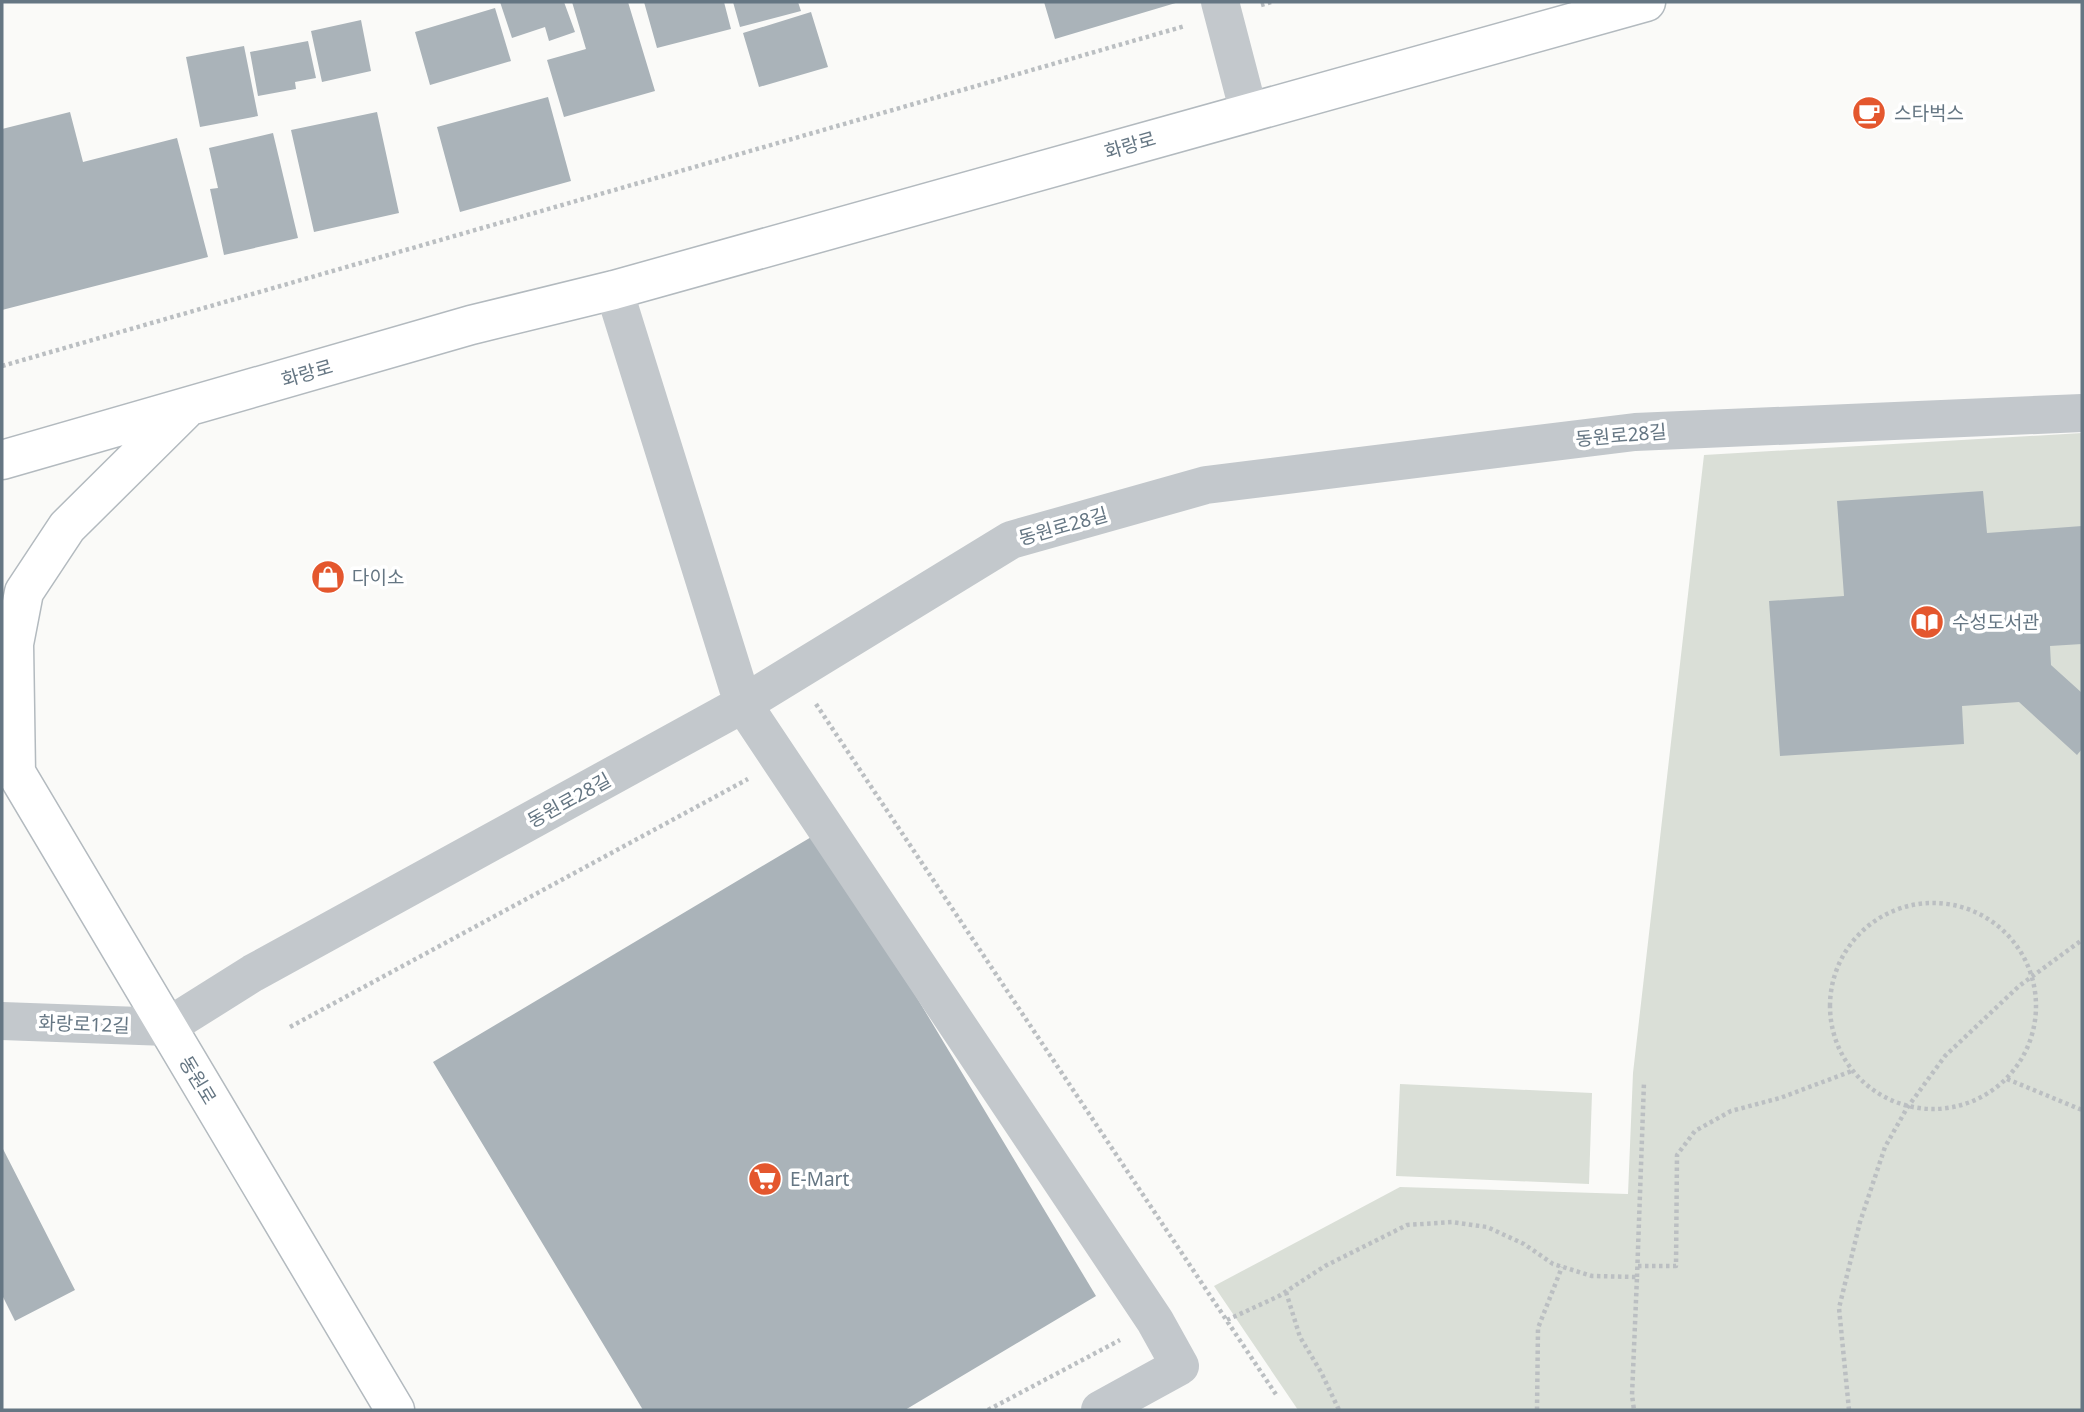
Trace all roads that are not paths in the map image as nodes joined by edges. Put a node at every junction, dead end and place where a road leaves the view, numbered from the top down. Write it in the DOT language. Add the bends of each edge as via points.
graph roads {
  1 [pos="1646,2"];
  2 [pos="1223,8"];
  3 [pos="1249,113"];
  4 [pos="614,290"];
  5 [pos="187,408"];
  6 [pos="2082,413"];
  7 [pos="2,460"];
  8 [pos="743,704"];
  9 [pos="9,762"];
  10 [pos="2,1021"];
  11 [pos="167,1027"];
  12 [pos="395,1410"];
  13 [pos="1100,1410"];
  1 -- 3 [label="main road, 화랑로"];
  2 -- 3 [label="street"];
  3 -- 4 [label="main road, 화랑로"];
  4 -- 5 [label="main road, 화랑로" via="471,325"];
  4 -- 8 [label="street"];
  5 -- 7 [label="main road, 화랑로"];
  5 -- 9 [label="main road" via="67,527 24,592 14,644"];
  6 -- 8 [label="street, 동원로28길" via="1635,432 1206,485 1011,540"];
  8 -- 11 [label="street, 동원로28길" via="253,973"];
  8 -- 13 [label="street" via="1147,1309 1180,1366"];
  9 -- 11 [label="main road, 동원로"];
  10 -- 11 [label="street, 화랑로12길"];
  11 -- 12 [label="main road, 동원로"];
}
